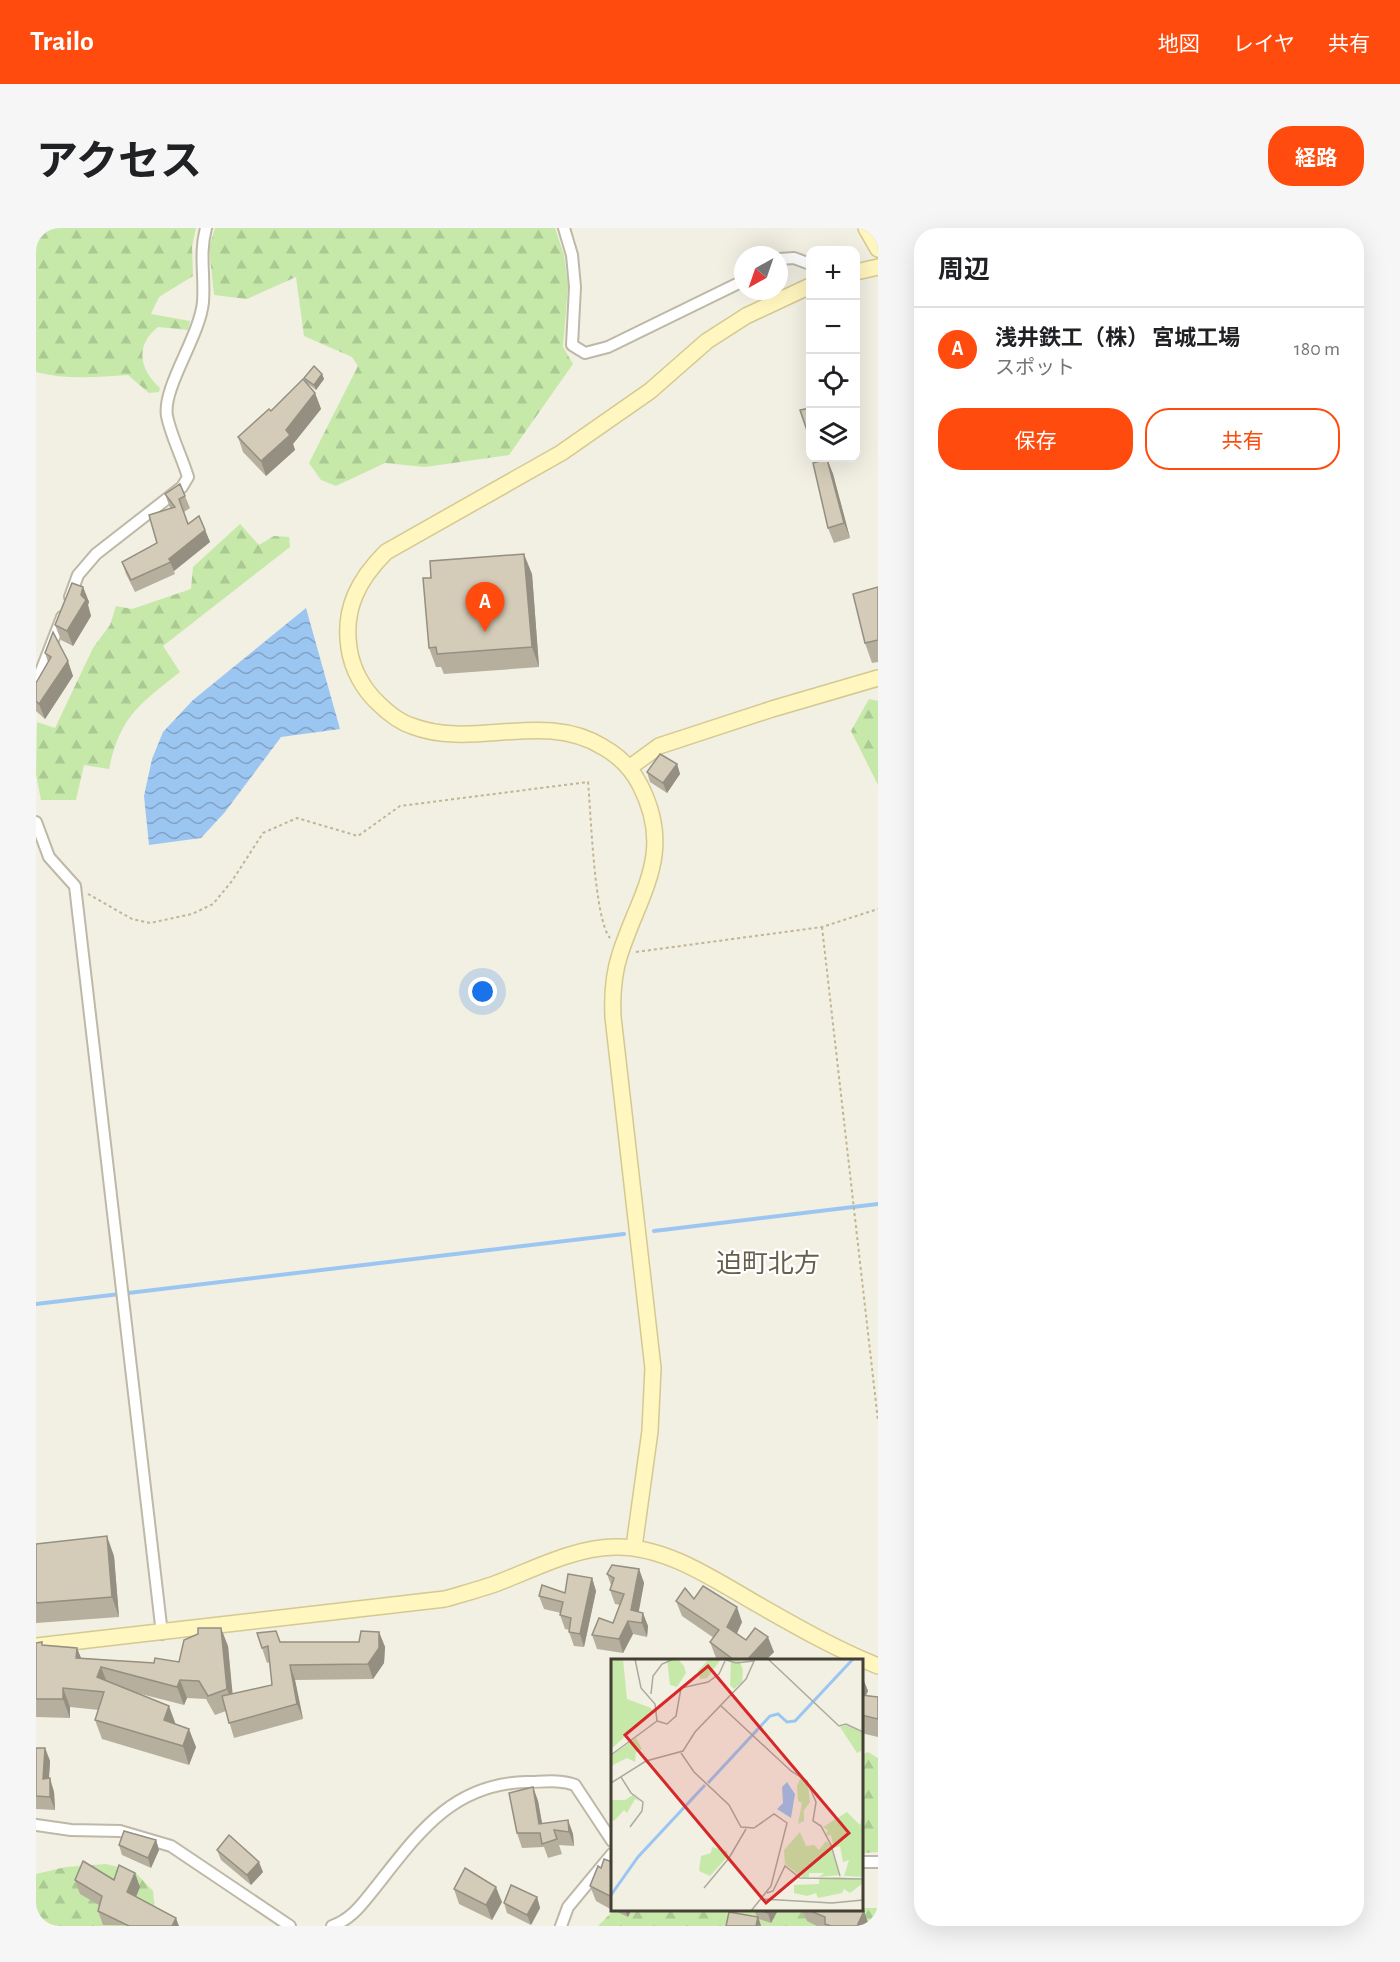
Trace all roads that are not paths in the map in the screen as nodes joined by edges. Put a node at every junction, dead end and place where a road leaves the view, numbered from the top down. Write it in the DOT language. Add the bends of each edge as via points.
graph roads {
  1 [pos="206,228"];
  2 [pos="564,228"];
  3 [pos="866,228"];
  4 [pos="878,249"];
  5 [pos="788,258"];
  6 [pos="806,262"];
  7 [pos="878,267"];
  8 [pos="860,271"];
  9 [pos="734,285"];
  10 [pos="806,288"];
  11 [pos="878,678"];
  12 [pos="36,684"];
  13 [pos="629,768"];
  14 [pos="36,822"];
  15 [pos="634,1547"];
  16 [pos="162,1634"];
  17 [pos="36,1646"];
  18 [pos="862,1659"];
  19 [pos="863,1659"];
  20 [pos="878,1666"];
  21 [pos="36,1824"];
  22 [pos="611,1839"];
  23 [pos="611,1855"];
  24 [pos="290,1926"];
  25 [pos="332,1926"];
  26 [pos="561,1926"];
  1 -- 12 [label="street" via="201,249 203,302 197,332 168,396 167,414 188,477 182,488 96,554 78,575"];
  2 -- 9 [label="street" via="575,287 572,345 585,353 608,347"];
  3 -- 4 [label="street"];
  5 -- 6 [label="street"];
  7 -- 8 [label="street"];
  10 -- 13 [label="street" via="764,306 707,341 650,391 570,448 386,552 366,572 354,593 347,638 351,662 373,698 391,715 412,726 440,733 534,729 575,734 594,741"];
  11 -- 13 [label="street" via="665,744"];
  13 -- 15 [label="street" via="649,805 655,841 650,876 621,952 612,992 653,1368 650,1431"];
  14 -- 16 [label="street" via="49,857 75,886"];
  15 -- 16 [label="street" via="577,1554 445,1599"];
  15 -- 18 [label="street" via="701,1573 820,1640"];
  16 -- 17 [label="street"];
  19 -- 20 [label="street"];
  21 -- 24 [label="street" via="71,1830 120,1831 171,1846"];
  22 -- 25 [label="street" via="582,1791 566,1781 518,1782 483,1790 428,1822 356,1912"];
  23 -- 26 [label="street" via="568,1907"];
}
